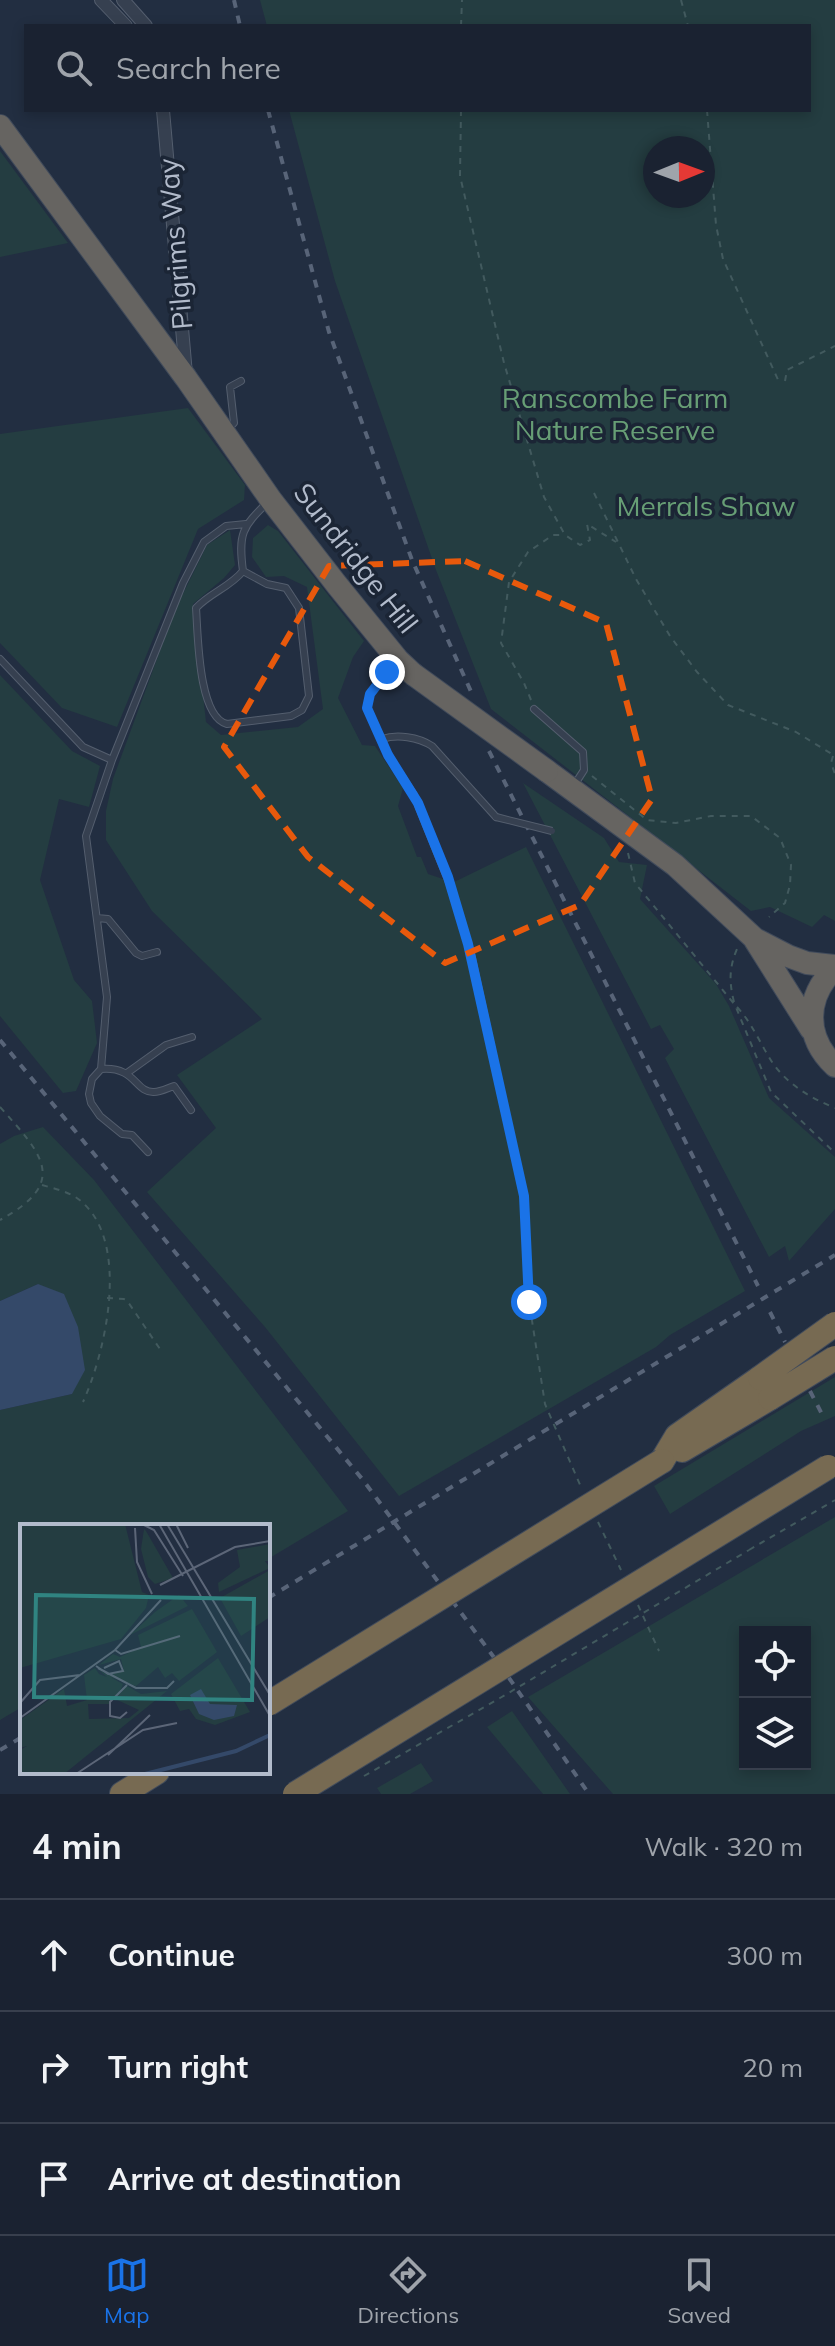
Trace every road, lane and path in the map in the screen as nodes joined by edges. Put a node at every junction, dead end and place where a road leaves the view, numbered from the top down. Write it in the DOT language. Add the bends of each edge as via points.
graph roads {
  1 [pos="101,0"];
  2 [pos="123,0"];
  3 [pos="462,0"];
  4 [pos="681,0"];
  5 [pos="124,24"];
  6 [pos="144,24"];
  7 [pos="461,24"];
  8 [pos="687,24"];
  9 [pos="163,112"];
  10 [pos="461,112"];
  11 [pos="707,112"];
  12 [pos="0,126"];
  13 [pos="835,346"];
  14 [pos="186,378"];
  15 [pos="241,381"];
  16 [pos="785,381"];
  17 [pos="780,384"];
  18 [pos="224,432"];
  19 [pos="594,493"];
  20 [pos="271,500"];
  21 [pos="246,524"];
  22 [pos="565,535"];
  23 [pos="616,542"];
  24 [pos="243,571"];
  25 [pos="0,659"];
  26 [pos="406,667"];
  27 [pos="534,709"];
  28 [pos="382,739"];
  29 [pos="834,756"];
  30 [pos="112,760"];
  31 [pos="835,774"];
  32 [pos="579,779"];
  33 [pos="552,831"];
  34 [pos="625,843"];
  35 [pos="769,917"];
  36 [pos="97,918"];
  37 [pos="746,944"];
  38 [pos="157,952"];
  39 [pos="835,967"];
  40 [pos="735,1005"];
  41 [pos="813,1032"];
  42 [pos="192,1037"];
  43 [pos="835,1066"];
  44 [pos="101,1069"];
  45 [pos="127,1073"];
  46 [pos="0,1107"];
  47 [pos="835,1108"];
  48 [pos="191,1110"];
  49 [pos="148,1152"];
  50 [pos="835,1153"];
  51 [pos="42,1185"];
  52 [pos="522,1189"];
  53 [pos="0,1220"];
  54 [pos="107,1298"];
  55 [pos="835,1324"];
  56 [pos="162,1352"];
  57 [pos="835,1358"];
  58 [pos="765,1388"];
  59 [pos="83,1402"];
  60 [pos="833,1465"];
  61 [pos="587,1498"];
  62 [pos="835,1500"];
  63 [pos="593,1512"];
  64 [pos="626,1581"];
  65 [pos="633,1595"];
  66 [pos="659,1651"];
  67 [pos="270,1703"];
  68 [pos="154,1774"];
  69 [pos="357,1779"];
  70 [pos="122,1794"];
  71 [pos="295,1794"];
  1 -- 5 [label="street"];
  2 -- 6 [label="street"];
  3 -- 7 [label="path"];
  4 -- 8 [label="path"];
  9 -- 14 [label="street, Pilgrims Way"];
  10 -- 22 [label="path" via="460,176 504,363 544,497"];
  11 -- 17 [label="path" via="723,259"];
  12 -- 14 [label="highway, Sundridge Hill"];
  13 -- 16 [label="path" via="787,370"];
  14 -- 18 [label="highway, Sundridge Hill"];
  15 -- 18 [label="lane" via="230,387 234,423"];
  18 -- 20 [label="highway, Sundridge Hill"];
  19 -- 23 [label="path"];
  20 -- 21 [label="lane"];
  20 -- 26 [label="highway, Sundridge Hill"];
  21 -- 24 [label="lane" via="240,549"];
  21 -- 30 [label="lane" via="226,526 204,542"];
  22 -- 23 [label="path" via="580,545 590,540 587,524"];
  22 -- 27 [label="path" via="553,535 528,552 509,582 501,643"];
  23 -- 29 [label="path" via="670,636 728,705 796,732"];
  24 -- 24 [label="lane" via="286,588 297,602 309,696 302,710 291,716 225,724 209,709 204,693 196,608"];
  25 -- 30 [label="lane" via="83,747"];
  26 -- 28 [label="lane" via="379,681 368,701"];
  26 -- 32 [label="highway, Sundridge Hill, bridge" via="547,771"];
  27 -- 32 [label="lane" via="583,752"];
  28 -- 33 [label="lane, bridge" via="395,736 429,744 496,817"];
  28 -- 52 [label="lane" via="418,803 461,917"];
  29 -- 31 [label="path"];
  30 -- 36 [label="lane" via="86,836"];
  32 -- 35 [label="path" via="647,820 676,823 751,816 780,838 791,865 785,903"];
  32 -- 37 [label="highway, Sundridge Hill" via="632,835 675,865"];
  34 -- 40 [label="path" via="635,883"];
  36 -- 38 [label="lane" via="108,919 136,953"];
  36 -- 44 [label="lane" via="107,997"];
  37 -- 39 [label="highway, Sundridge Hill"];
  37 -- 40 [label="path" via="730,966"];
  37 -- 41 [label="highway, Sundridge Hill"];
  39 -- 41 [label="highway" via="815,995"];
  40 -- 47 [label="path" via="793,1085"];
  40 -- 50 [label="path" via="771,1092"];
  41 -- 43 [label="highway, Sundridge Hill"];
  42 -- 45 [label="lane" via="166,1045"];
  44 -- 45 [label="lane" via="117,1067"];
  44 -- 49 [label="lane" via="90,1085 91,1103 111,1127 132,1135"];
  45 -- 48 [label="lane" via="144,1090 174,1086"];
  46 -- 51 [label="path" via="36,1154"];
  51 -- 53 [label="path"];
  51 -- 54 [label="path" via="76,1197 93,1214 108,1249"];
  52 -- 61 [label="path" via="528,1295 545,1404"];
  54 -- 56 [label="path" via="128,1302"];
  54 -- 59 [label="path" via="101,1351"];
  55 -- 58 [label="highway, bridge"];
  57 -- 58 [label="highway, bridge"];
  58 -- 67 [label="highway, bridge" via="677,1436 662,1461"];
  60 -- 71 [label="highway, bridge"];
  62 -- 69 [label="path, bridge"];
  63 -- 64 [label="path"];
  65 -- 66 [label="path"];
  68 -- 70 [label="highway"];
}
